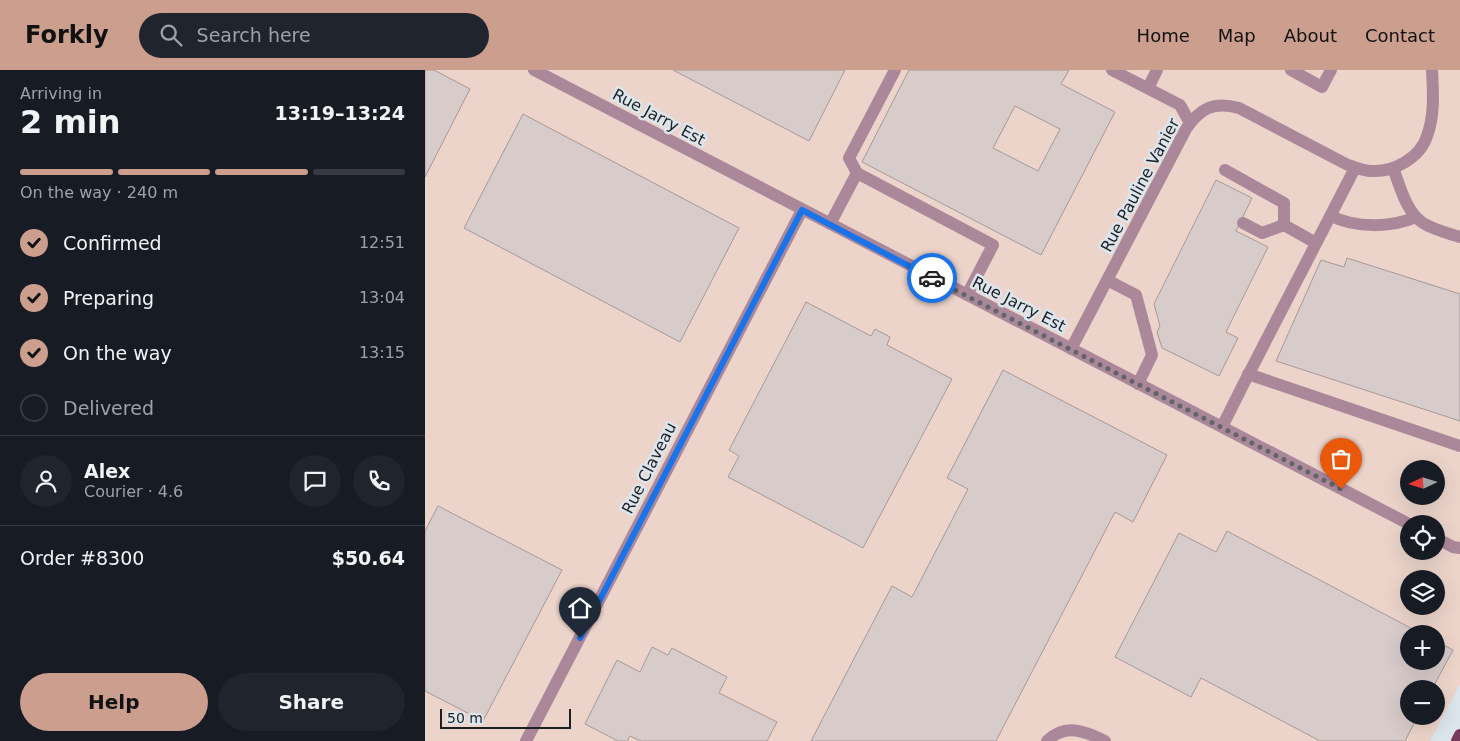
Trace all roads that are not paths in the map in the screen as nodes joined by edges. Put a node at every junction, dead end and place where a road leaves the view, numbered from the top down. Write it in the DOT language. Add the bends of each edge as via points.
graph roads {
  1 [pos="534,70"];
  2 [pos="895,70"];
  3 [pos="1112,70"];
  4 [pos="1157,70"];
  5 [pos="1291,70"];
  6 [pos="1331,70"];
  7 [pos="1432,70"];
  8 [pos="1148,88"];
  9 [pos="1190,123"];
  10 [pos="1355,168"];
  11 [pos="1393,168"];
  12 [pos="1225,170"];
  13 [pos="857,173"];
  14 [pos="802,210"];
  15 [pos="1331,216"];
  16 [pos="1416,217"];
  17 [pos="1243,223"];
  18 [pos="830,224"];
  19 [pos="1284,225"];
  20 [pos="1460,237"];
  21 [pos="1316,243"];
  22 [pos="1107,280"];
  23 [pos="967,296"];
  24 [pos="1071,349"];
  25 [pos="1248,374"];
  26 [pos="1138,384"];
  27 [pos="1222,427"];
  28 [pos="1460,446"];
  29 [pos="1400,519"];
  30 [pos="1445,543"];
  31 [pos="1458,550"];
  32 [pos="1460,735"];
  33 [pos="526,741"];
  34 [pos="1047,741"];
  35 [pos="1105,741"];
  36 [pos="1457,741"];
  1 -- 14 [label="street, Rue Jarry Est"];
  2 -- 13 [label="street" via="849,158"];
  3 -- 8 [label="street"];
  4 -- 8 [label="street"];
  5 -- 6 [label="street" via="1322,87"];
  7 -- 11 [label="street, Rue Pauline Vanier" via="1432,112 1427,137 1411,158"];
  8 -- 9 [label="street" via="1180,106"];
  9 -- 10 [label="street, Rue Pauline Vanier" via="1209,108 1223,104 1247,112"];
  9 -- 22 [label="street, Rue Pauline Vanier"];
  10 -- 11 [label="street, Rue Pauline Vanier" via="1373,172"];
  10 -- 15 [label="street"];
  11 -- 16 [label="street"];
  12 -- 19 [label="street" via="1284,203"];
  13 -- 18 [label="street"];
  13 -- 23 [label="street" via="993,245"];
  14 -- 18 [label="street, Rue Jarry Est"];
  14 -- 33 [label="street, Rue Claveau"];
  15 -- 16 [label="street" via="1346,222 1372,224 1405,222"];
  15 -- 21 [label="street"];
  16 -- 20 [label="street" via="1434,228"];
  17 -- 19 [label="street" via="1262,233"];
  18 -- 23 [label="street, Rue Jarry Est"];
  19 -- 21 [label="street"];
  21 -- 25 [label="street"];
  22 -- 24 [label="street, Rue Pauline Vanier"];
  22 -- 26 [label="street" via="1136,296 1153,355"];
  23 -- 24 [label="street, Rue Jarry Est"];
  24 -- 26 [label="street, Rue Jarry Est"];
  25 -- 27 [label="street"];
  25 -- 28 [label="street"];
  26 -- 27 [label="street, Rue Jarry Est"];
  27 -- 29 [label="street, Rue Jarry Est"];
  30 -- 31 [label="street"];
  32 -- 36 [label="main road"];
  34 -- 35 [label="street" via="1065,730 1077,730 1089,732"];
}
